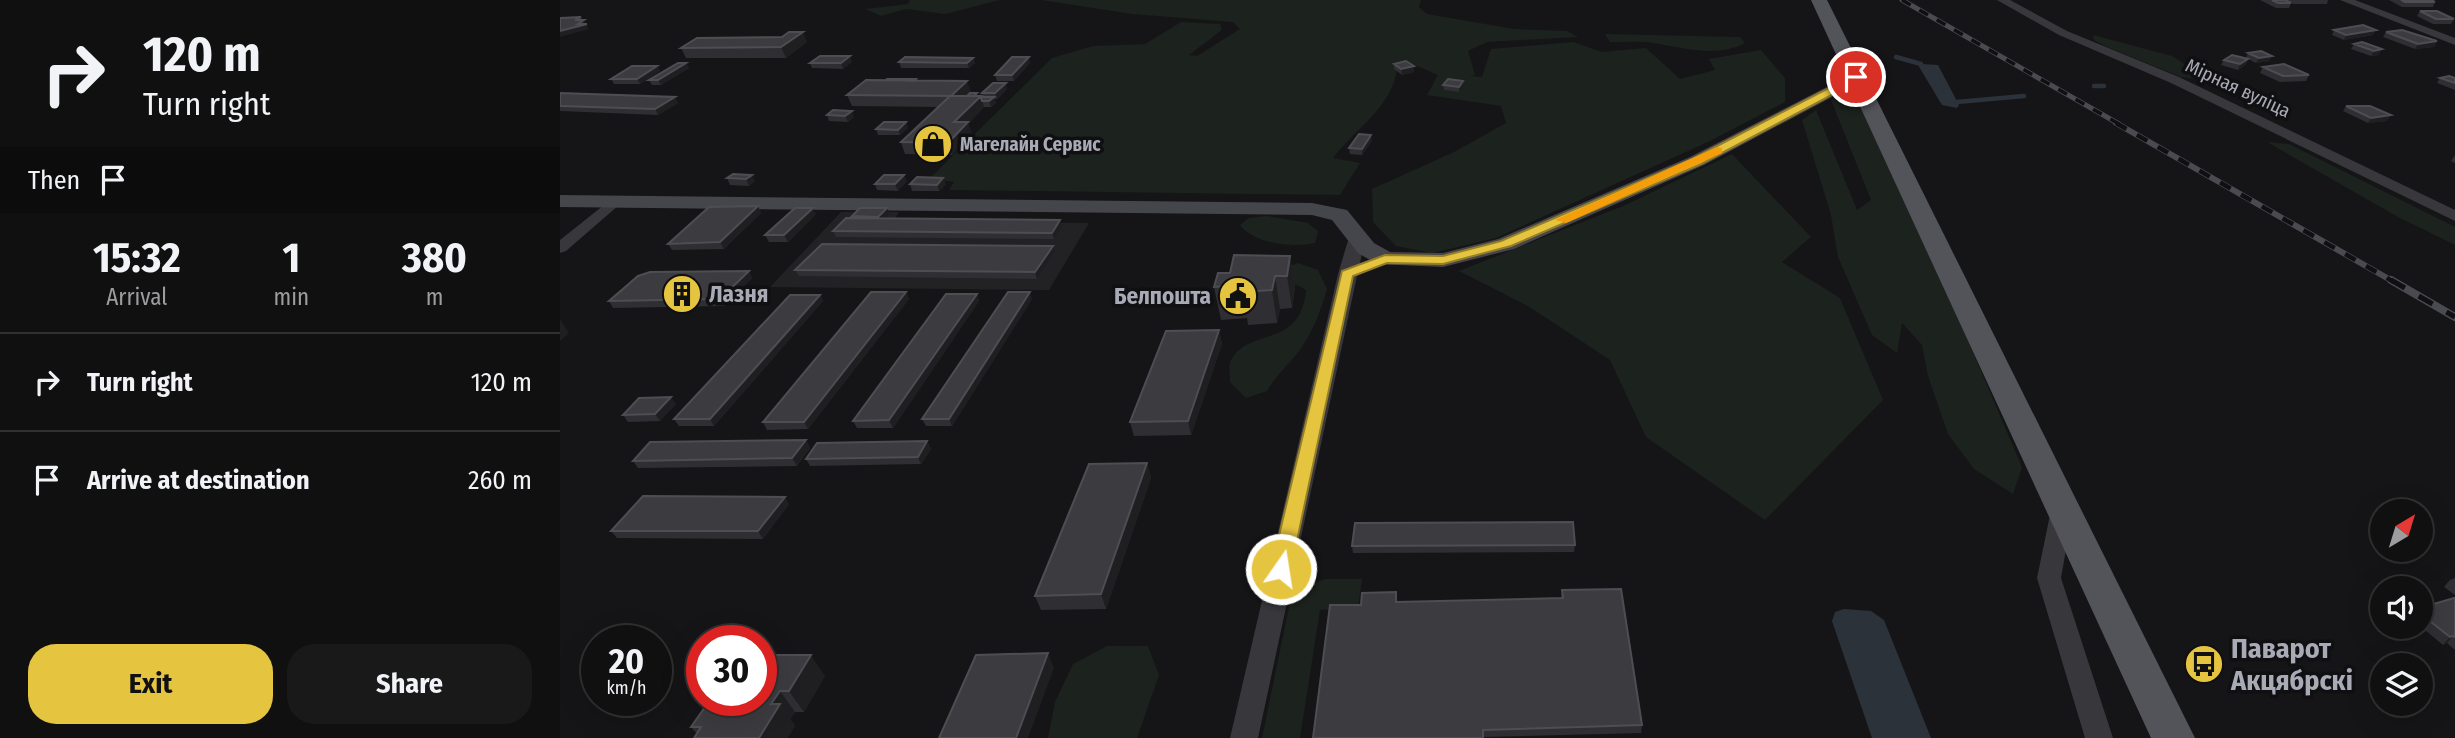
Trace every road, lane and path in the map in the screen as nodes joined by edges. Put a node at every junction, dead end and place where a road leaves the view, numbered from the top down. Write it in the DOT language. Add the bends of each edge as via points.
graph roads {
  1 [pos="1819,0"];
  2 [pos="2002,0"];
  3 [pos="2345,0"];
  4 [pos="2455,42"];
  5 [pos="1856,77"];
  6 [pos="560,201"];
  7 [pos="614,202"];
  8 [pos="2455,216"];
  9 [pos="1357,234"];
  10 [pos="560,248"];
  11 [pos="1385,259"];
  12 [pos="1347,274"];
  13 [pos="2063,509"];
  14 [pos="1244,738"];
  15 [pos="2099,738"];
  16 [pos="2174,738"];
  1 -- 5 [label="main road"];
  2 -- 8 [label="street, Мірная вуліца" via="2063,33 2175,80"];
  3 -- 4 [label="street"];
  5 -- 11 [label="street" via="1697,162 1506,244 1443,260"];
  5 -- 13 [label="main road"];
  6 -- 7 [label="street"];
  7 -- 9 [label="street" via="1312,209 1339,215"];
  7 -- 10 [label="street"];
  9 -- 11 [label="street" via="1366,248"];
  9 -- 12 [label="street"];
  11 -- 12 [label="street"];
  12 -- 14 [label="street"];
  13 -- 15 [label="street" via="2049,578"];
  13 -- 16 [label="main road"];
}
